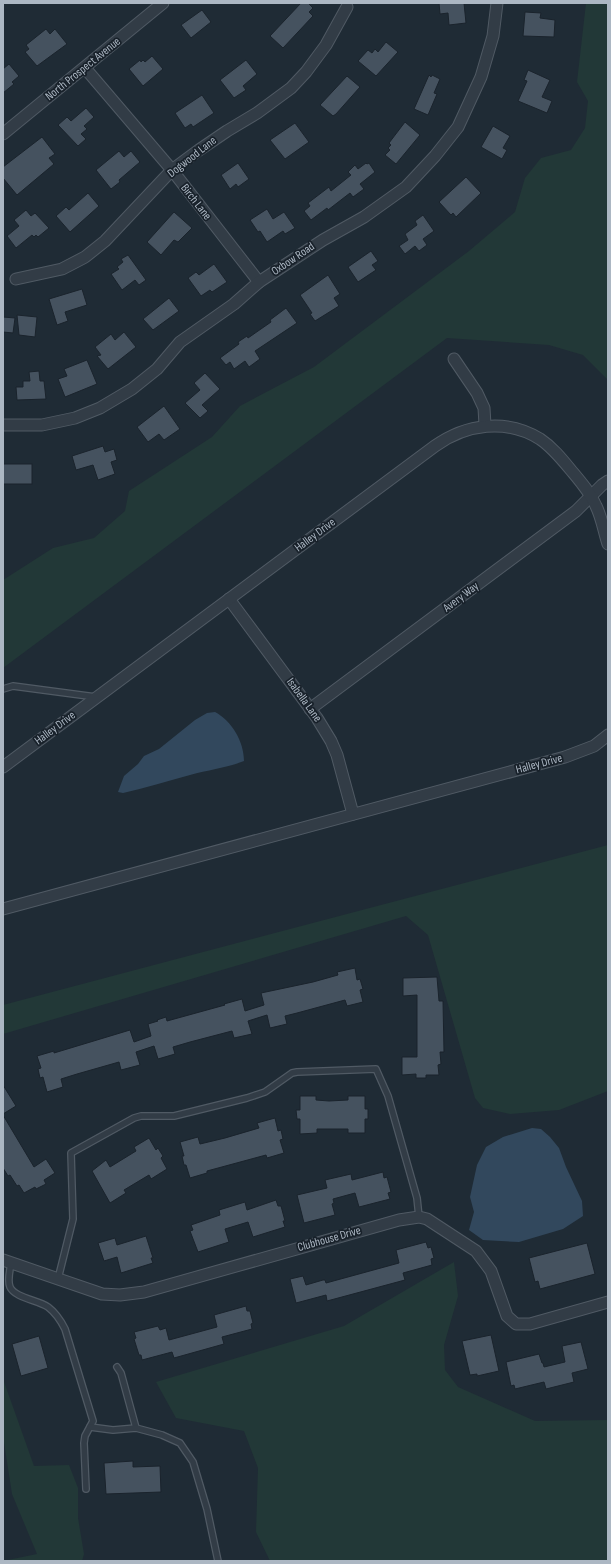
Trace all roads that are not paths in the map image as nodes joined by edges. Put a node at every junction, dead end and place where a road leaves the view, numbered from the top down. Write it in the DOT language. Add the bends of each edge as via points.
graph roads {
  1 [pos="163,3"];
  2 [pos="497,3"];
  3 [pos="347,7"];
  4 [pos="85,68"];
  5 [pos="3,134"];
  6 [pos="172,170"];
  7 [pos="16,278"];
  8 [pos="259,282"];
  9 [pos="454,359"];
  10 [pos="3,425"];
  11 [pos="485,425"];
  12 [pos="608,481"];
  13 [pos="591,496"];
  14 [pos="608,544"];
  15 [pos="228,599"];
  16 [pos="3,689"];
  17 [pos="96,697"];
  18 [pos="310,709"];
  19 [pos="608,735"];
  20 [pos="3,767"];
  21 [pos="353,814"];
  22 [pos="3,909"];
  23 [pos="419,1217"];
  24 [pos="7,1261"];
  25 [pos="58,1279"];
  26 [pos="608,1302"];
  27 [pos="117,1367"];
  28 [pos="90,1427"];
  29 [pos="136,1428"];
  30 [pos="86,1489"];
  31 [pos="218,1561"];
  1 -- 4 [label="street, North Prospect Avenue"];
  2 -- 8 [label="street, Oxbow Road" via="493,36 481,76 458,127 435,156 406,187 364,217 323,240"];
  3 -- 6 [label="street, Dogwood Lane" via="326,44 291,88"];
  4 -- 5 [label="street, North Prospect Avenue"];
  4 -- 6 [label="street, Birch Lane"];
  6 -- 7 [label="street, Dogwood Lane" via="105,241 85,257 62,269"];
  6 -- 8 [label="street, Birch Lane"];
  8 -- 10 [label="street, Oxbow Road" via="234,304 180,342 157,369 132,389 100,408 75,418 42,425"];
  9 -- 11 [label="street" via="477,393 484,408"];
  11 -- 13 [label="street, Halley Drive" via="520,430 540,439 561,458"];
  11 -- 15 [label="street, Halley Drive" via="465,430 444,440"];
  12 -- 13 [label="street, Avery Way"];
  13 -- 14 [label="street, Halley Drive"];
  13 -- 18 [label="street, Avery Way" via="576,511"];
  15 -- 17 [label="street, Halley Drive"];
  15 -- 18 [label="street, Isabella Lane"];
  16 -- 17 [label="lane" via="13,686"];
  17 -- 20 [label="street, Halley Drive"];
  18 -- 21 [label="street, Isabella Lane" via="337,755"];
  19 -- 21 [label="street, Halley Drive" via="594,746 575,754"];
  21 -- 22 [label="street, Halley Drive"];
  23 -- 25 [label="street, Clubhouse Drive" via="398,1220 144,1292 102,1294"];
  23 -- 25 [label="lane" via="417,1198 388,1096 376,1069 297,1072 265,1092 246,1098 174,1116 134,1118 71,1153 73,1219"];
  23 -- 26 [label="street" via="427,1219 476,1251 491,1271 507,1316 516,1324 530,1324"];
  24 -- 25 [label="street, Clubhouse Drive"];
  24 -- 28 [label="lane" via="11,1288 17,1294 48,1307 61,1321 92,1413 93,1421"];
  27 -- 29 [label="lane" via="121,1373"];
  28 -- 29 [label="lane" via="113,1430"];
  28 -- 30 [label="lane" via="84,1443"];
  29 -- 31 [label="lane" via="162,1434 180,1443 193,1462 207,1509"];
}
